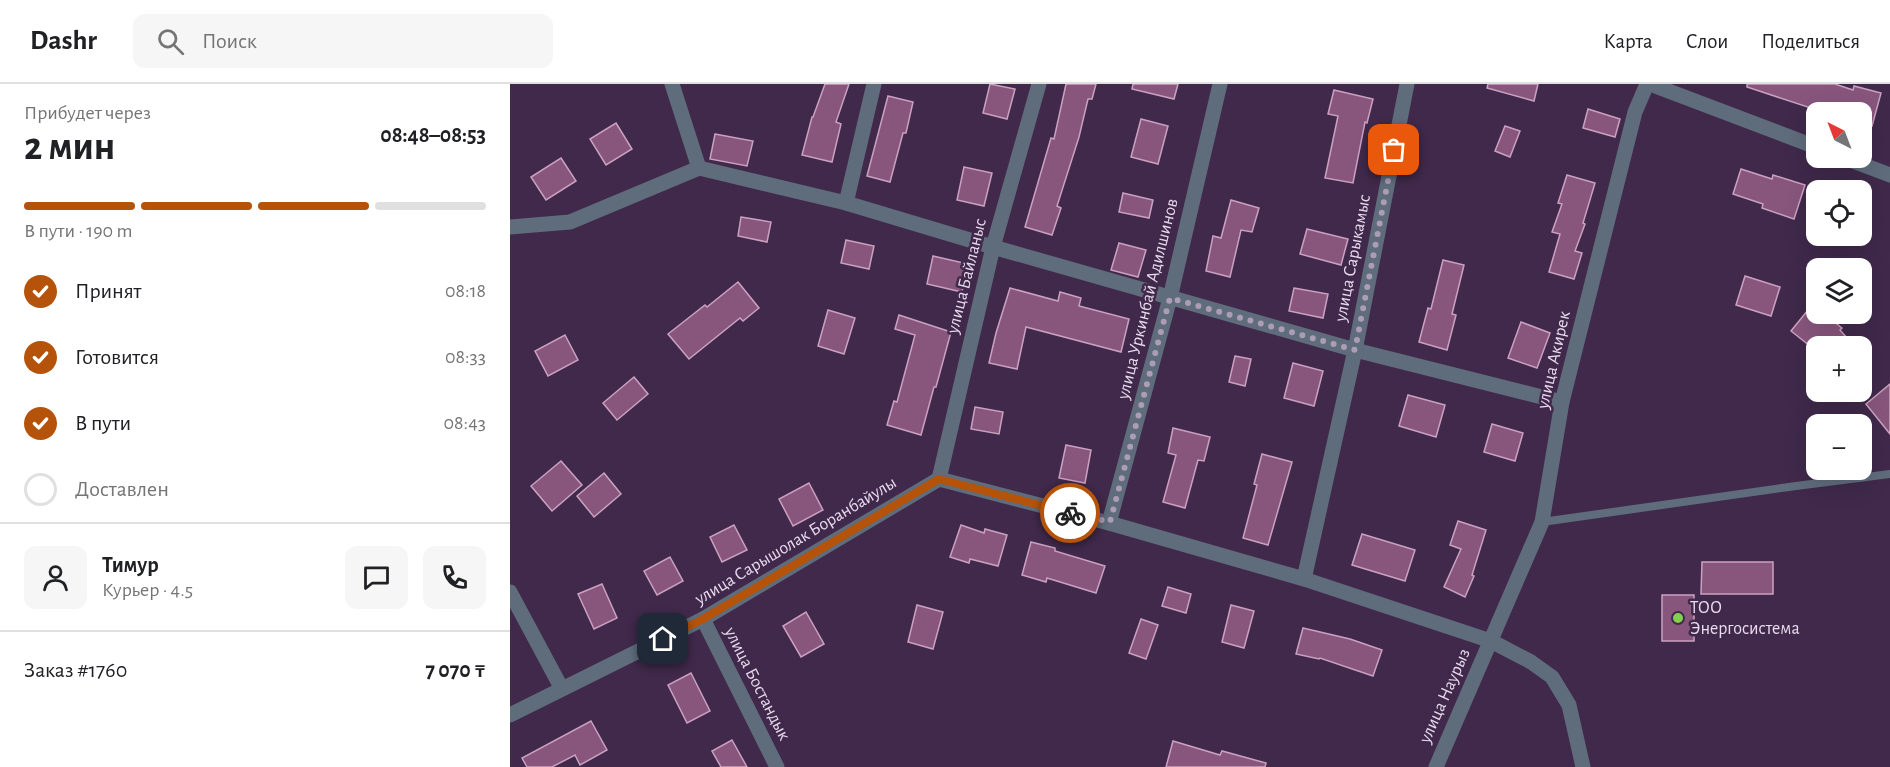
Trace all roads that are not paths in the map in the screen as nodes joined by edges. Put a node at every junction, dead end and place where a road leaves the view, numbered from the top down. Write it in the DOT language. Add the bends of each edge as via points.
graph roads {
  1 [pos="672,84"];
  2 [pos="874,84"];
  3 [pos="1039,84"];
  4 [pos="1220,84"];
  5 [pos="1407,84"];
  6 [pos="1649,84"];
  7 [pos="1806,143"];
  8 [pos="699,168"];
  9 [pos="1871,168"];
  10 [pos="1890,175"];
  11 [pos="846,203"];
  12 [pos="510,227"];
  13 [pos="993,247"];
  14 [pos="1170,298"];
  15 [pos="1355,350"];
  16 [pos="1562,402"];
  17 [pos="1890,474"];
  18 [pos="939,479"];
  19 [pos="1110,522"];
  20 [pos="1542,522"];
  21 [pos="1304,579"];
  22 [pos="510,592"];
  23 [pos="703,619"];
  24 [pos="1491,641"];
  25 [pos="562,689"];
  26 [pos="510,715"];
  27 [pos="777,767"];
  28 [pos="1436,767"];
  29 [pos="1583,767"];
  1 -- 8 [label="street"];
  2 -- 11 [label="street"];
  3 -- 13 [label="street, улица Байланыс"];
  4 -- 14 [label="street, улица Уркинбай Адилшинов"];
  5 -- 15 [label="street, улица Сарыкамыс"];
  6 -- 7 [label="street"];
  6 -- 16 [label="street, улица Акирек" via="1635,112"];
  8 -- 11 [label="street"];
  8 -- 12 [label="street" via="570,222"];
  9 -- 10 [label="street"];
  11 -- 13 [label="street"];
  13 -- 14 [label="street"];
  13 -- 18 [label="street, улица Байланыс"];
  14 -- 15 [label="street"];
  14 -- 19 [label="street, улица Уркинбай Адилшинов"];
  15 -- 16 [label="street"];
  15 -- 21 [label="street, улица Сарыкамыс"];
  16 -- 20 [label="street, улица Акирек"];
  17 -- 20 [label="lane"];
  18 -- 19 [label="street"];
  18 -- 23 [label="street, улица Сарышолак Боранбайулы"];
  19 -- 21 [label="street"];
  20 -- 24 [label="street, улица Акирек"];
  21 -- 24 [label="street"];
  22 -- 25 [label="street"];
  23 -- 25 [label="street, улица Сарышолак Боранбайулы"];
  23 -- 27 [label="street, улица Бостандык"];
  24 -- 28 [label="street, улица Наурыз"];
  24 -- 29 [label="street" via="1552,677 1569,705"];
  25 -- 26 [label="street, улица Сарышолак Боранбайулы"];
}
